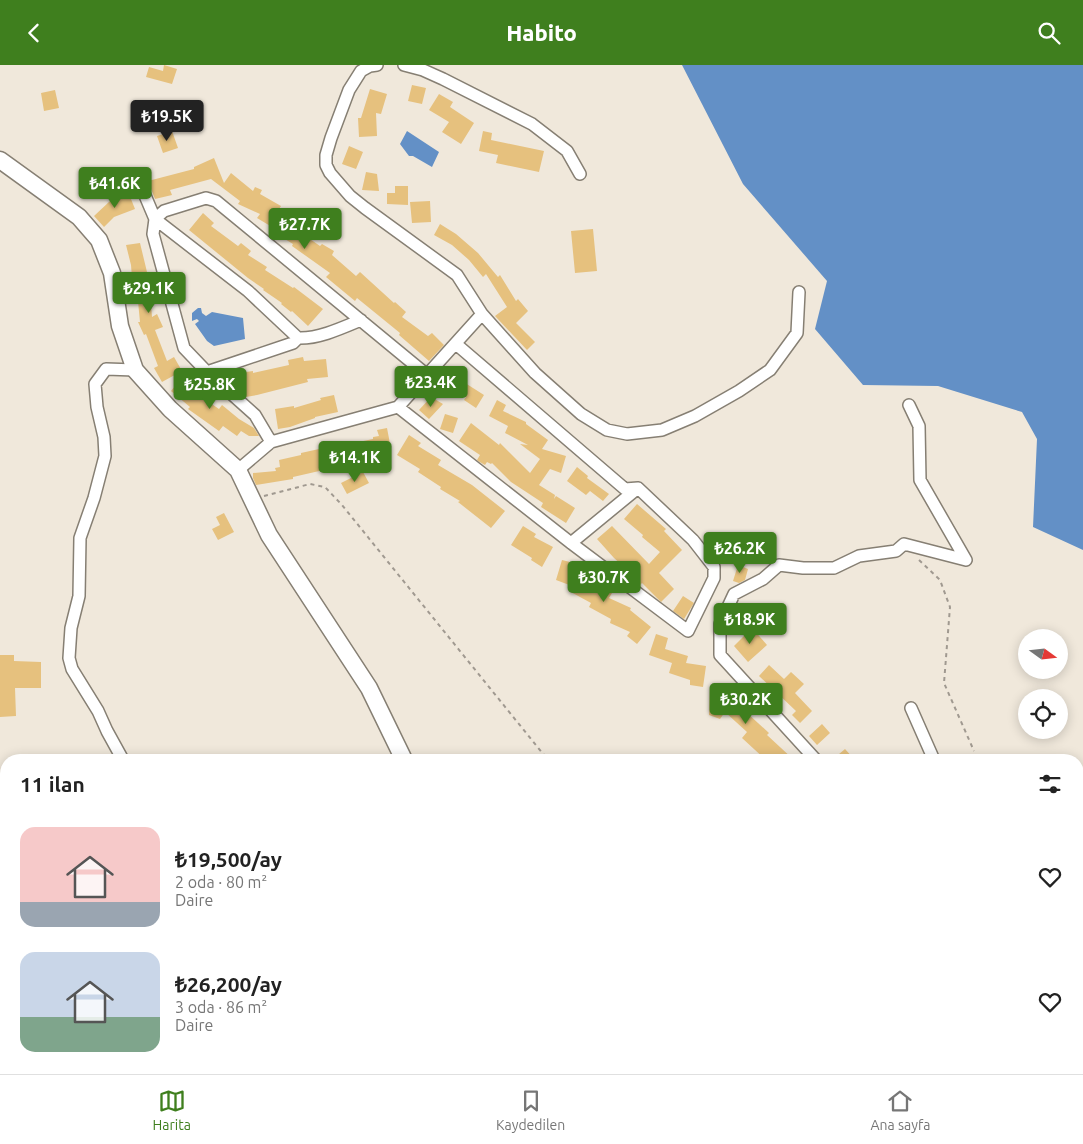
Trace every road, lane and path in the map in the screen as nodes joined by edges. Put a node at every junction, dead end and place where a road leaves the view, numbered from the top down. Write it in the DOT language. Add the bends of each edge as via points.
graph roads {
  1 [pos="377,65"];
  2 [pos="404,65"];
  3 [pos="0,160"];
  4 [pos="580,174"];
  5 [pos="141,186"];
  6 [pos="154,219"];
  7 [pos="799,292"];
  8 [pos="482,314"];
  9 [pos="361,320"];
  10 [pos="298,338"];
  11 [pos="456,344"];
  12 [pos="134,370"];
  13 [pos="207,372"];
  14 [pos="427,375"];
  15 [pos="909,405"];
  16 [pos="398,407"];
  17 [pos="271,442"];
  18 [pos="238,470"];
  19 [pos="638,489"];
  20 [pos="252,499"];
  21 [pos="571,543"];
  22 [pos="904,544"];
  23 [pos="911,708"];
  24 [pos="974,751"];
  25 [pos="120,754"];
  26 [pos="401,754"];
  27 [pos="543,754"];
  28 [pos="811,754"];
  29 [pos="931,754"];
  1 -- 8 [label="street" via="361,71 350,90 330,138 326,165 350,196 456,275"];
  2 -- 4 [label="street" via="443,79 532,124 566,151"];
  3 -- 12 [label="main road" via="79,217 99,240 112,273 120,326"];
  5 -- 6 [label="street"];
  6 -- 9 [label="street" via="164,211 206,198 216,201"];
  6 -- 10 [label="street" via="248,291"];
  6 -- 13 [label="street" via="153,234 184,348"];
  7 -- 8 [label="street" via="797,333 770,370 695,416 662,430 627,434 607,430 581,414 535,373"];
  8 -- 11 [label="street"];
  9 -- 10 [label="street" via="344,328"];
  9 -- 14 [label="street"];
  10 -- 13 [label="street" via="292,343"];
  11 -- 14 [label="street"];
  11 -- 19 [label="street" via="625,489"];
  12 -- 18 [label="main road" via="170,409"];
  12 -- 25 [label="street" via="106,369 94,384 105,456 80,538 79,596 71,628 69,658"];
  13 -- 17 [label="street" via="255,415"];
  14 -- 16 [label="street"];
  15 -- 22 [label="street" via="919,426 920,480 966,560"];
  16 -- 17 [label="street"];
  16 -- 21 [label="street"];
  17 -- 18 [label="street"];
  18 -- 20 [label="main road"];
  19 -- 21 [label="street"];
  19 -- 21 [label="street" via="693,540 714,567 714,578 688,631"];
  20 -- 26 [label="main road" via="269,535 369,688"];
  20 -- 27 [label="path" via="310,484 325,487"];
  22 -- 24 [label="path" via="940,580 950,607 944,683"];
  22 -- 28 [label="street" via="896,551 859,556 834,568 779,565 763,579 734,593 720,624 720,655"];
  23 -- 29 [label="street"];
}
